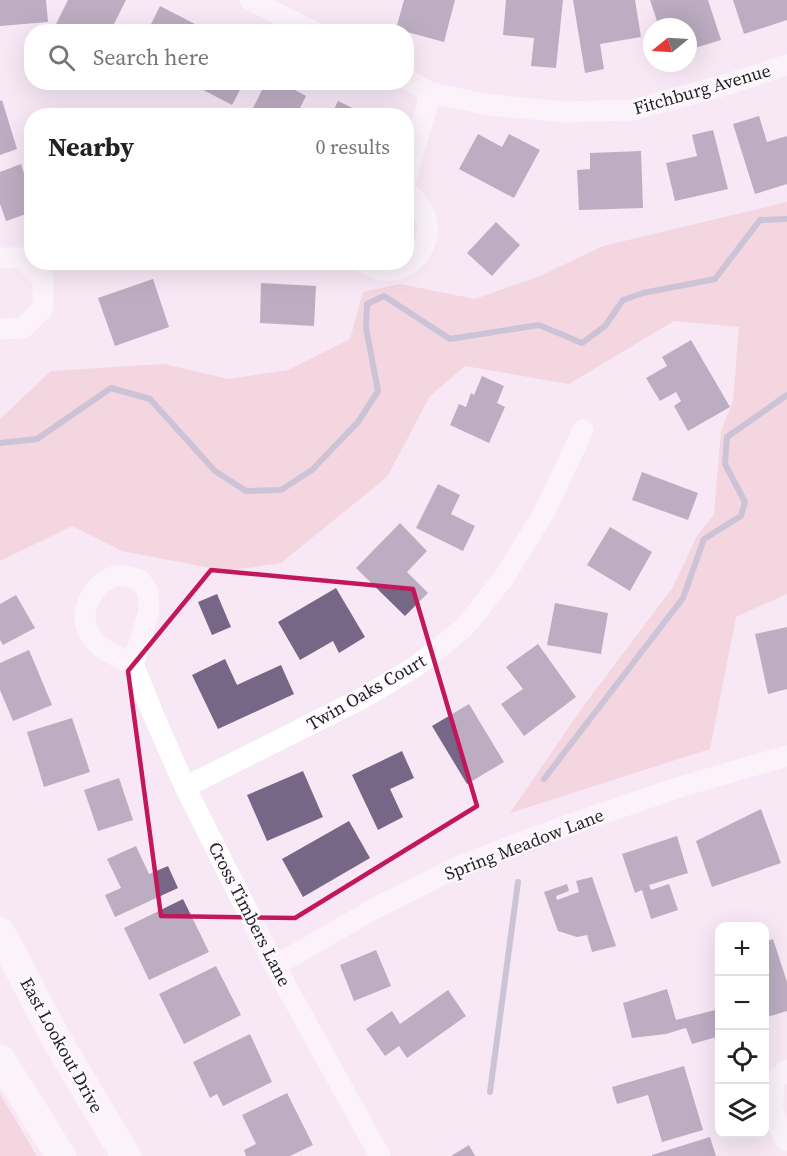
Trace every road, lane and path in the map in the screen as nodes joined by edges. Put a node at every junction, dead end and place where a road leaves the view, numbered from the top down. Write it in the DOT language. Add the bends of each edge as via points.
graph roads {
  1 [pos="250,0"];
  2 [pos="298,24"];
  3 [pos="787,64"];
  4 [pos="414,83"];
  5 [pos="431,93"];
  6 [pos="414,151"];
  7 [pos="414,197"];
  8 [pos="0,258"];
  9 [pos="24,260"];
  10 [pos="414,260"];
  11 [pos="34,270"];
  12 [pos="0,328"];
  13 [pos="583,430"];
  14 [pos="133,664"];
  15 [pos="787,756"];
  16 [pos="185,788"];
  17 [pos="0,932"];
  18 [pos="275,966"];
  19 [pos="0,1059"];
  20 [pos="787,1070"];
  21 [pos="787,1141"];
  22 [pos="371,1153"];
  23 [pos="61,1156"];
  24 [pos="126,1156"];
  1 -- 2 [label="street"];
  3 -- 5 [label="street, Fitchburg Avenue" via="632,110 554,111 490,105"];
  4 -- 5 [label="street, Fitchburg Avenue"];
  5 -- 6 [label="street"];
  7 -- 10 [label="street" via="426,213 428,229 425,245"];
  8 -- 9 [label="street"];
  11 -- 12 [label="street" via="43,279 43,308 23,328"];
  13 -- 16 [label="street, Twin Oaks Court" via="545,511 503,579 463,629 415,667 361,699"];
  14 -- 16 [label="street, Cross Timbers Lane"];
  15 -- 18 [label="street, Spring Meadow Lane" via="680,787 464,864 379,906"];
  16 -- 18 [label="street, Cross Timbers Lane"];
  17 -- 24 [label="main road, East Lookout Drive" via="60,1046"];
  18 -- 22 [label="street, Cross Timbers Lane"];
  19 -- 23 [label="main road"];
  20 -- 21 [label="street" via="774,1081 772,1108"];
}
